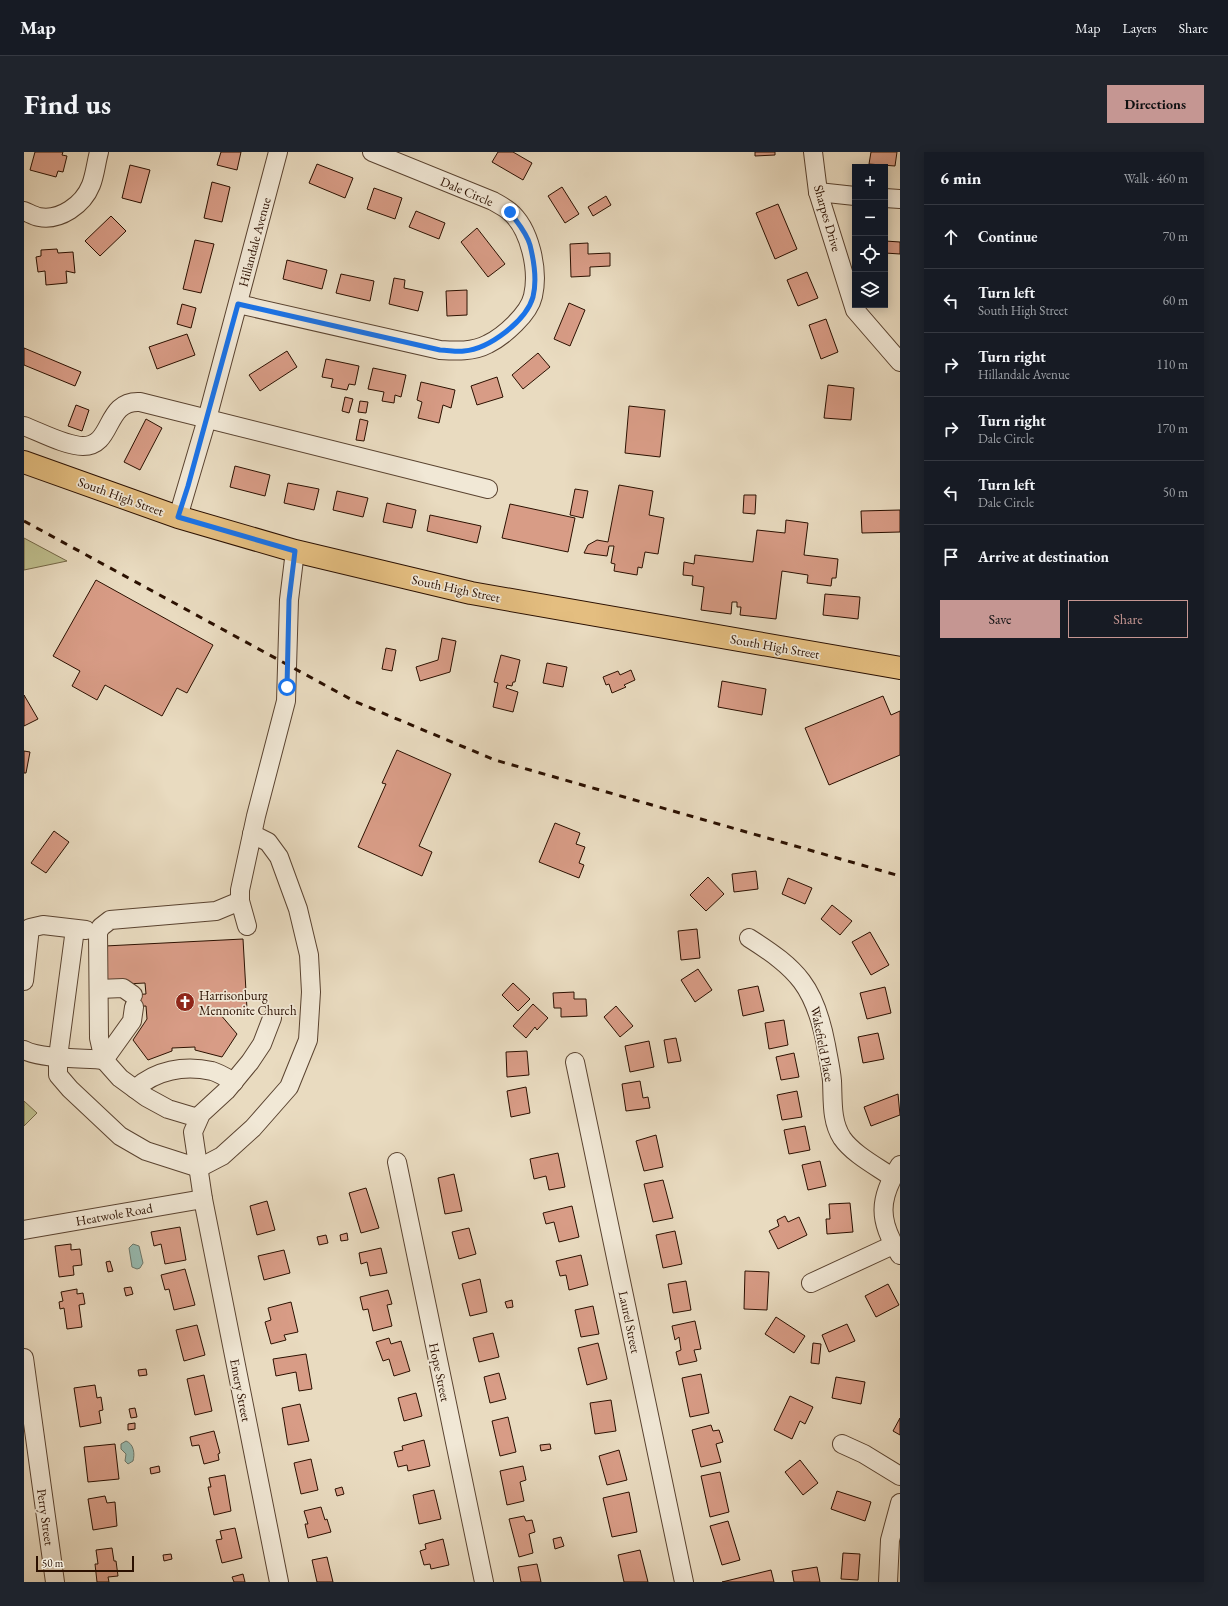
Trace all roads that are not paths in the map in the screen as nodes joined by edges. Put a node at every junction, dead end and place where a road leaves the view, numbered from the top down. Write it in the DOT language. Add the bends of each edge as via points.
graph roads {
  1 [pos="99,152"];
  2 [pos="278,152"];
  3 [pos="372,152"];
  4 [pos="813,152"];
  5 [pos="818,192"];
  6 [pos="852,196"];
  7 [pos="888,198"];
  8 [pos="900,199"];
  9 [pos="24,211"];
  10 [pos="238,304"];
  11 [pos="900,362"];
  12 [pos="207,419"];
  13 [pos="24,426"];
  14 [pos="24,462"];
  15 [pos="488,489"];
  16 [pos="178,517"];
  17 [pos="295,551"];
  18 [pos="900,668"];
  19 [pos="252,834"];
  20 [pos="240,901"];
  21 [pos="247,926"];
  22 [pos="75,929"];
  23 [pos="98,932"];
  24 [pos="749,938"];
  25 [pos="24,981"];
  26 [pos="99,989"];
  27 [pos="272,1018"];
  28 [pos="24,1050"];
  29 [pos="58,1057"];
  30 [pos="104,1060"];
  31 [pos="575,1062"];
  32 [pos="234,1082"];
  33 [pos="135,1089"];
  34 [pos="198,1118"];
  35 [pos="397,1162"];
  36 [pos="199,1168"];
  37 [pos="896,1171"];
  38 [pos="204,1199"];
  39 [pos="24,1230"];
  40 [pos="897,1250"];
  41 [pos="811,1283"];
  42 [pos="24,1358"];
  43 [pos="842,1444"];
  44 [pos="900,1476"];
  45 [pos="900,1503"];
  46 [pos="54,1582"];
  47 [pos="279,1582"];
  48 [pos="484,1582"];
  49 [pos="684,1582"];
  50 [pos="888,1582"];
  1 -- 9 [label="street" via="91,184 77,205 53,218 38,217"];
  2 -- 10 [label="street, Hillandale Avenue"];
  3 -- 10 [label="street, Dale Circle" via="493,201 510,212 530,244 535,274 533,297 508,331 487,345 465,351 440,350"];
  4 -- 5 [label="street, Sharpes Drive"];
  5 -- 6 [label="street"];
  5 -- 11 [label="street, Sharpes Drive" via="855,310"];
  7 -- 8 [label="street"];
  10 -- 12 [label="street, Hillandale Avenue"];
  12 -- 13 [label="street" via="140,402 130,402 123,405 112,417 102,439 85,446"];
  12 -- 15 [label="street"];
  12 -- 16 [label="street, Hillandale Avenue"];
  14 -- 16 [label="main road, South High Street"];
  16 -- 17 [label="main road, South High Street"];
  17 -- 18 [label="main road, South High Street" via="471,593"];
  17 -- 19 [label="street" via="289,600 286,701"];
  19 -- 20 [label="street"];
  19 -- 36 [label="street" via="268,842 279,857 298,909 309,955 311,992 308,1040 289,1087 253,1128 222,1156"];
  20 -- 21 [label="street"];
  20 -- 23 [label="street" via="216,911 110,920"];
  22 -- 23 [label="street"];
  22 -- 25 [label="street" via="43,925 30,928"];
  22 -- 29 [label="street"];
  23 -- 26 [label="street"];
  24 -- 37 [label="street, Wakefield Place" via="792,969 808,988 818,1010 824,1034 831,1072 833,1109 843,1140 852,1148"];
  26 -- 30 [label="street" via="99,1038"];
  26 -- 30 [label="street" via="123,988 133,1001 132,1020"];
  27 -- 32 [label="street" via="257,1052"];
  28 -- 29 [label="street"];
  29 -- 30 [label="street"];
  29 -- 36 [label="street" via="58,1075 120,1136 146,1151"];
  30 -- 33 [label="street" via="120,1078"];
  31 -- 49 [label="street, Laurel Street"];
  32 -- 33 [label="street" via="213,1071 180,1068 153,1076"];
  32 -- 34 [label="street"];
  33 -- 34 [label="street" via="164,1108"];
  34 -- 36 [label="street, Emery Street" via="193,1138"];
  35 -- 48 [label="street, Hope Street"];
  36 -- 38 [label="street, Emery Street"];
  37 -- 40 [label="street" via="885,1192 882,1209 884,1226"];
  38 -- 39 [label="street, Heatwole Road"];
  38 -- 47 [label="street, Emery Street"];
  40 -- 41 [label="street"];
  42 -- 46 [label="street, Perry Street"];
  43 -- 44 [label="street"];
  45 -- 50 [label="street" via="890,1540"];
}
